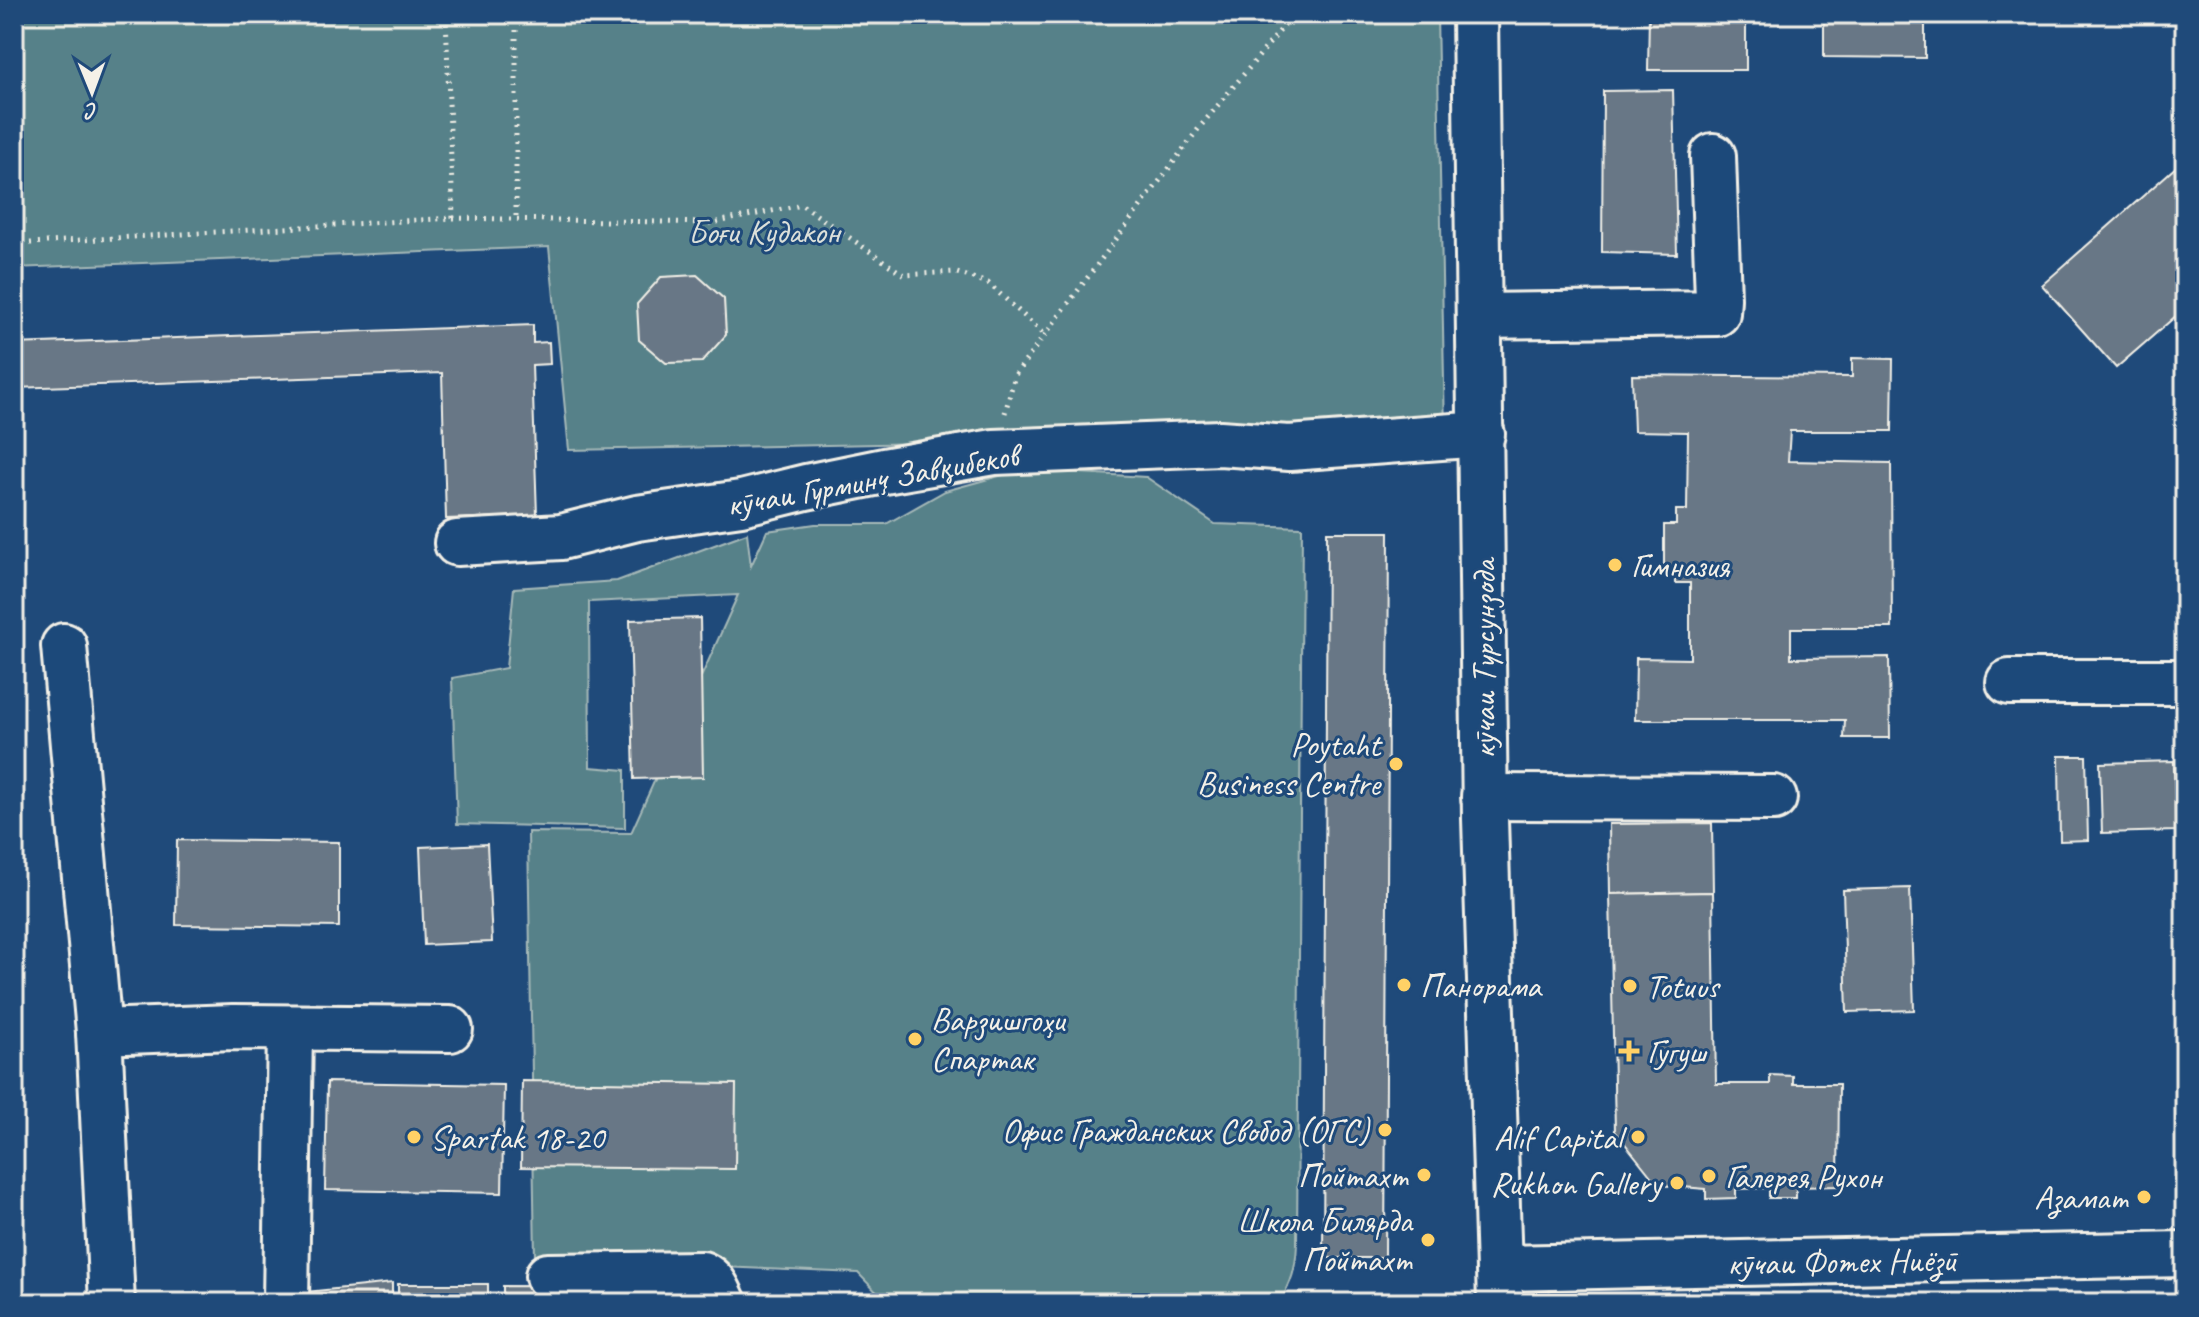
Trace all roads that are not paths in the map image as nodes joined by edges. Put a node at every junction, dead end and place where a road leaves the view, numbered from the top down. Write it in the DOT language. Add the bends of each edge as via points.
graph roads {
  1 [pos="1475,14"];
  2 [pos="1713,156"];
  3 [pos="1480,316"];
  4 [pos="1482,434"];
  5 [pos="457,543"];
  6 [pos="64,646"];
  7 [pos="2009,682"];
  8 [pos="2185,682"];
  9 [pos="1484,797"];
  10 [pos="1774,798"];
  11 [pos="290,1028"];
  12 [pos="450,1029"];
  13 [pos="99,1032"];
  14 [pos="2185,1254"];
  15 [pos="548,1276"];
  16 [pos="1500,1286"];
  17 [pos="112,1303"];
  18 [pos="286,1303"];
  19 [pos="724,1303"];
  1 -- 3 [label="street, кӯчаи Турсунзода"];
  2 -- 3 [label="street" via="1717,313"];
  3 -- 4 [label="street, кӯчаи Турсунзода"];
  4 -- 5 [label="street, кӯчаи Гурминҷ Завқибеков" via="1289,448 1220,443 994,452 741,503 637,518 561,537"];
  4 -- 9 [label="street, кӯчаи Турсунзода"];
  6 -- 13 [label="street"];
  7 -- 8 [label="street"];
  9 -- 10 [label="street"];
  9 -- 16 [label="street, кӯчаи Турсунзода"];
  11 -- 12 [label="street"];
  11 -- 13 [label="street"];
  11 -- 18 [label="street"];
  13 -- 17 [label="street"];
  14 -- 16 [label="street, кӯчаи Фотех Ниёзӣ"];
  15 -- 19 [label="street" via="702,1274 717,1287"];
}
